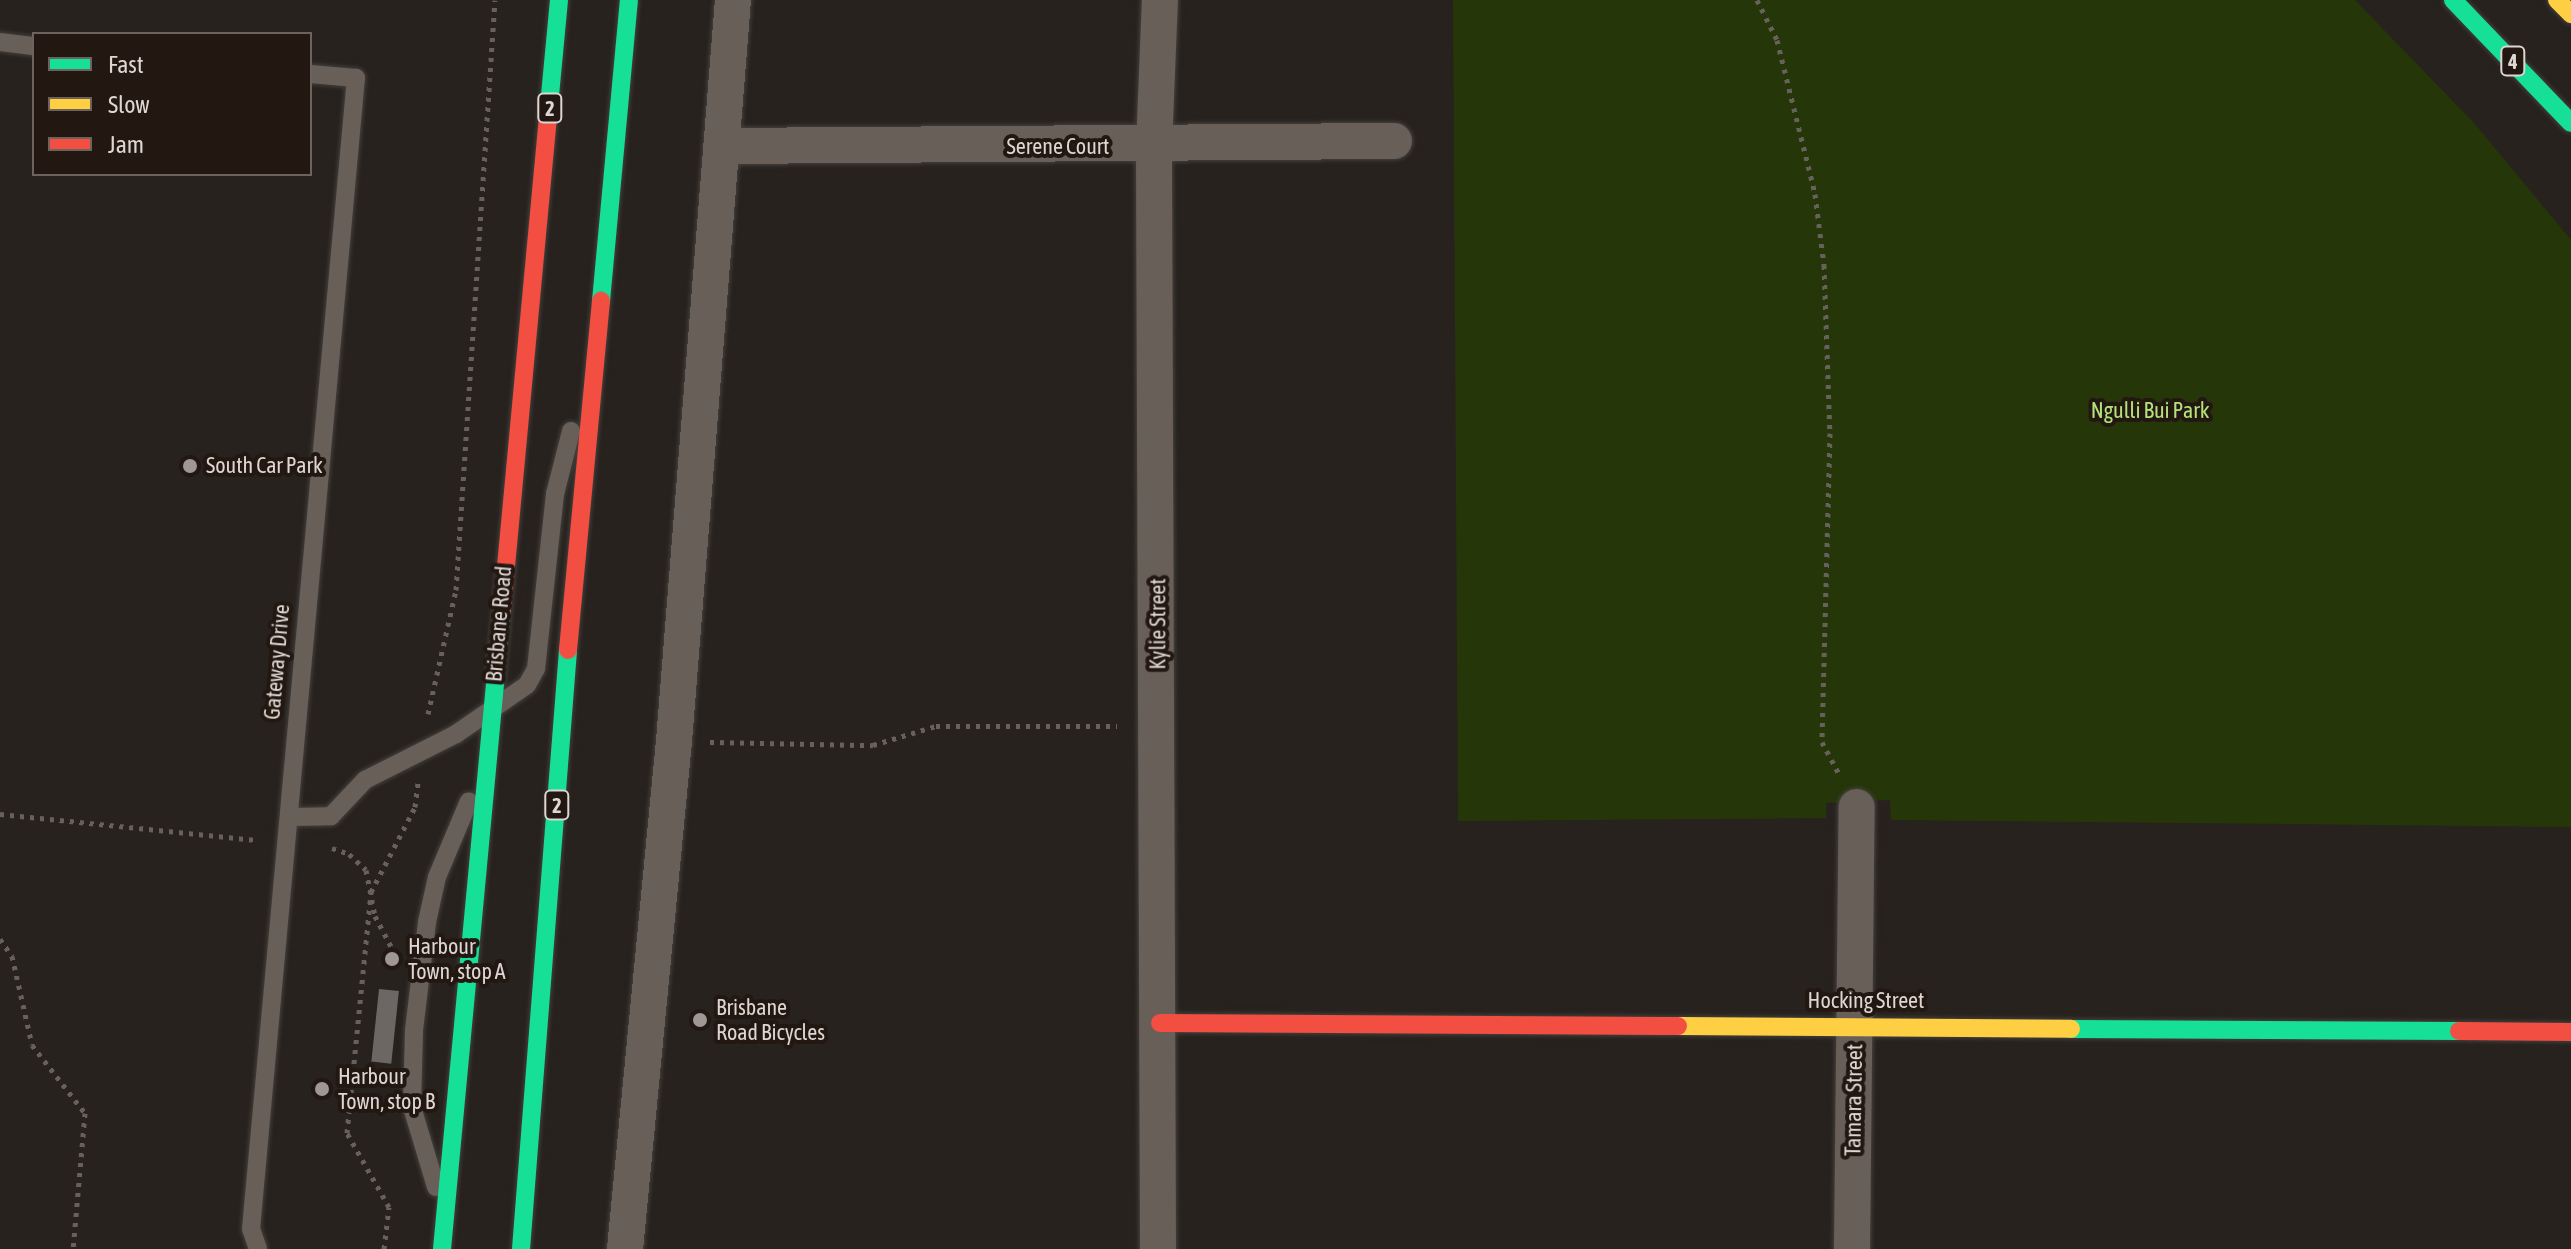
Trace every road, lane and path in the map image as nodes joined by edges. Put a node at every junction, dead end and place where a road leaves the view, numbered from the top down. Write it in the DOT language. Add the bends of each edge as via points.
graph roads {
  1 [pos="495,0"];
  2 [pos="559,0"];
  3 [pos="629,0"];
  4 [pos="733,0"];
  5 [pos="1160,0"];
  6 [pos="1757,0"];
  7 [pos="2453,0"];
  8 [pos="2557,0"];
  9 [pos="2571,14"];
  10 [pos="0,42"];
  11 [pos="32,46"];
  12 [pos="312,74"];
  13 [pos="2571,123"];
  14 [pos="1394,141"];
  15 [pos="722,146"];
  16 [pos="1154,147"];
  17 [pos="595,362"];
  18 [pos="492,711"];
  19 [pos="1158,726"];
  20 [pos="674,741"];
  21 [pos="419,754"];
  22 [pos="487,758"];
  23 [pos="1857,807"];
  24 [pos="0,814"];
  25 [pos="292,817"];
  26 [pos="289,843"];
  27 [pos="371,892"];
  28 [pos="0,939"];
  29 [pos="420,970"];
  30 [pos="1160,1023"];
  31 [pos="1855,1025"];
  32 [pos="2571,1032"];
  33 [pos="446,1212"];
  34 [pos="251,1229"];
  35 [pos="73,1249"];
  36 [pos="246,1249"];
  37 [pos="258,1249"];
  38 [pos="384,1249"];
  39 [pos="442,1249"];
  40 [pos="521,1249"];
  41 [pos="625,1249"];
  42 [pos="1158,1249"];
  43 [pos="1852,1249"];
  1 -- 21 [label="path" via="456,590"];
  2 -- 18 [label="main road, Brisbane Road / 2"];
  3 -- 17 [label="main road, 2"];
  4 -- 15 [label="street"];
  5 -- 16 [label="street, Kylie Street"];
  6 -- 23 [label="path" via="1777,40 1815,194 1824,265 1830,433 1822,742"];
  7 -- 13 [label="main road, 4"];
  8 -- 9 [label="main road"];
  10 -- 11 [label="lane"];
  12 -- 25 [label="lane, Gateway Drive" via="356,78 299,677"];
  14 -- 16 [label="street, Serene Court"];
  15 -- 16 [label="street, Serene Court"];
  15 -- 20 [label="street"];
  16 -- 19 [label="street, Kylie Street"];
  17 -- 18 [label="lane" via="555,494 536,669 527,685"];
  17 -- 40 [label="main road, 2"];
  18 -- 21 [label="lane"];
  18 -- 22 [label="main road, Brisbane Road / 2"];
  19 -- 20 [label="path" via="936,726 873,745"];
  19 -- 30 [label="street, Kylie Street"];
  20 -- 41 [label="street"];
  21 -- 25 [label="lane" via="365,780 331,816"];
  21 -- 27 [label="path" via="415,807"];
  22 -- 29 [label="lane" via="437,877"];
  22 -- 33 [label="main road, Brisbane Road / 2"];
  23 -- 31 [label="street, Tamara Street"];
  24 -- 26 [label="path"];
  25 -- 26 [label="lane, Gateway Drive"];
  26 -- 27 [label="path" via="349,854 366,870"];
  26 -- 34 [label="lane, Gateway Drive"];
  27 -- 29 [label="path" via="388,943 402,963"];
  27 -- 38 [label="path" via="347,1133 389,1207"];
  28 -- 35 [label="path" via="12,956 32,1045 85,1113"];
  29 -- 33 [label="lane" via="412,1107"];
  30 -- 31 [label="main road, Hocking Street"];
  30 -- 42 [label="street, Kylie Street"];
  31 -- 32 [label="main road, Hocking Street"];
  31 -- 43 [label="street, Tamara Street"];
  33 -- 39 [label="main road, Brisbane Road / 2"];
  34 -- 36 [label="lane"];
  34 -- 37 [label="lane, Gateway Drive"];
}
